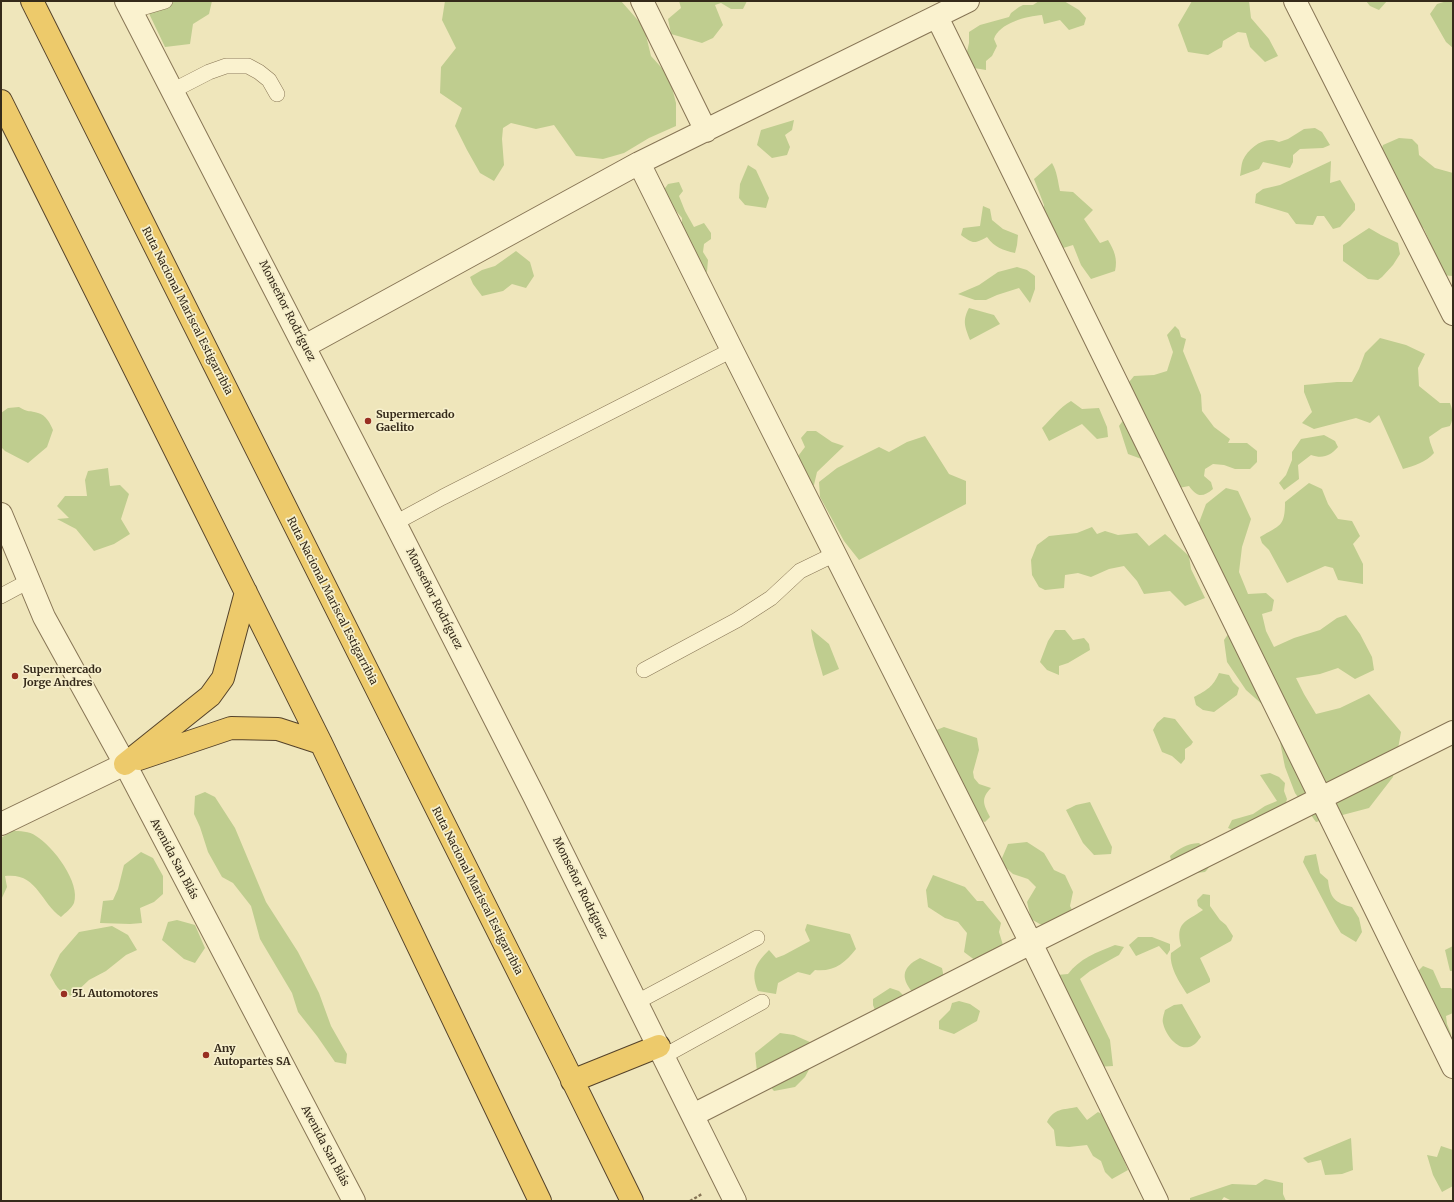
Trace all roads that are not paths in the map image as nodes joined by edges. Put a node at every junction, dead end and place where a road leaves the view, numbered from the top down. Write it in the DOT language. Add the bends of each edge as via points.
graph roads {
  1 [pos="32,1"];
  2 [pos="165,1"];
  3 [pos="642,1"];
  4 [pos="968,1"];
  5 [pos="1295,1"];
  6 [pos="128,6"];
  7 [pos="937,17"];
  8 [pos="172,91"];
  9 [pos="277,94"];
  10 [pos="1,101"];
  11 [pos="706,131"];
  12 [pos="640,163"];
  13 [pos="1453,314"];
  14 [pos="305,346"];
  15 [pos="732,350"];
  16 [pos="1,514"];
  17 [pos="395,522"];
  18 [pos="835,554"];
  19 [pos="29,581"];
  20 [pos="246,592"];
  21 [pos="1,596"];
  22 [pos="644,670"];
  23 [pos="1453,732"];
  24 [pos="320,743"];
  25 [pos="125,764"];
  26 [pos="1321,799"];
  27 [pos="1,824"];
  28 [pos="757,938"];
  29 [pos="1032,943"];
  30 [pos="636,1002"];
  31 [pos="762,1002"];
  32 [pos="661,1051"];
  33 [pos="1453,1067"];
  34 [pos="572,1080"];
  35 [pos="693,1115"];
  36 [pos="354,1201"];
  37 [pos="540,1201"];
  38 [pos="632,1201"];
  39 [pos="735,1201"];
  40 [pos="1157,1201"];
  1 -- 34 [label="highway, Ruta Nacional Mariscal Estigarribia"];
  2 -- 6 [label="lane"];
  3 -- 11 [label="street"];
  4 -- 7 [label="street"];
  5 -- 13 [label="street"];
  6 -- 8 [label="street, Monseñor Rodríguez"];
  7 -- 11 [label="street"];
  7 -- 26 [label="street"];
  8 -- 9 [label="lane" via="226,66 248,66 269,80"];
  8 -- 14 [label="street, Monseñor Rodríguez"];
  10 -- 20 [label="highway"];
  11 -- 12 [label="street"];
  12 -- 14 [label="street"];
  12 -- 15 [label="street"];
  14 -- 17 [label="street, Monseñor Rodríguez"];
  15 -- 17 [label="lane"];
  15 -- 18 [label="street"];
  16 -- 19 [label="street, Avenida San Blás"];
  17 -- 30 [label="street, Monseñor Rodríguez"];
  18 -- 22 [label="lane" via="800,571 771,598 737,620"];
  18 -- 29 [label="street"];
  19 -- 21 [label="lane"];
  19 -- 25 [label="street, Avenida San Blás" via="44,617"];
  20 -- 24 [label="highway"];
  20 -- 25 [label="highway" via="223,678 210,696"];
  23 -- 26 [label="street"];
  24 -- 25 [label="highway" via="278,729 231,728"];
  24 -- 37 [label="highway"];
  25 -- 27 [label="street"];
  25 -- 36 [label="street, Avenida San Blás"];
  26 -- 29 [label="street"];
  26 -- 33 [label="street"];
  28 -- 30 [label="lane"];
  29 -- 35 [label="street"];
  29 -- 40 [label="street"];
  30 -- 32 [label="street, Monseñor Rodríguez"];
  31 -- 32 [label="lane"];
  32 -- 34 [label="highway"];
  32 -- 35 [label="street, Monseñor Rodríguez"];
  34 -- 38 [label="highway, Ruta Nacional Mariscal Estigarribia"];
  35 -- 39 [label="street, Monseñor Rodríguez"];
}
